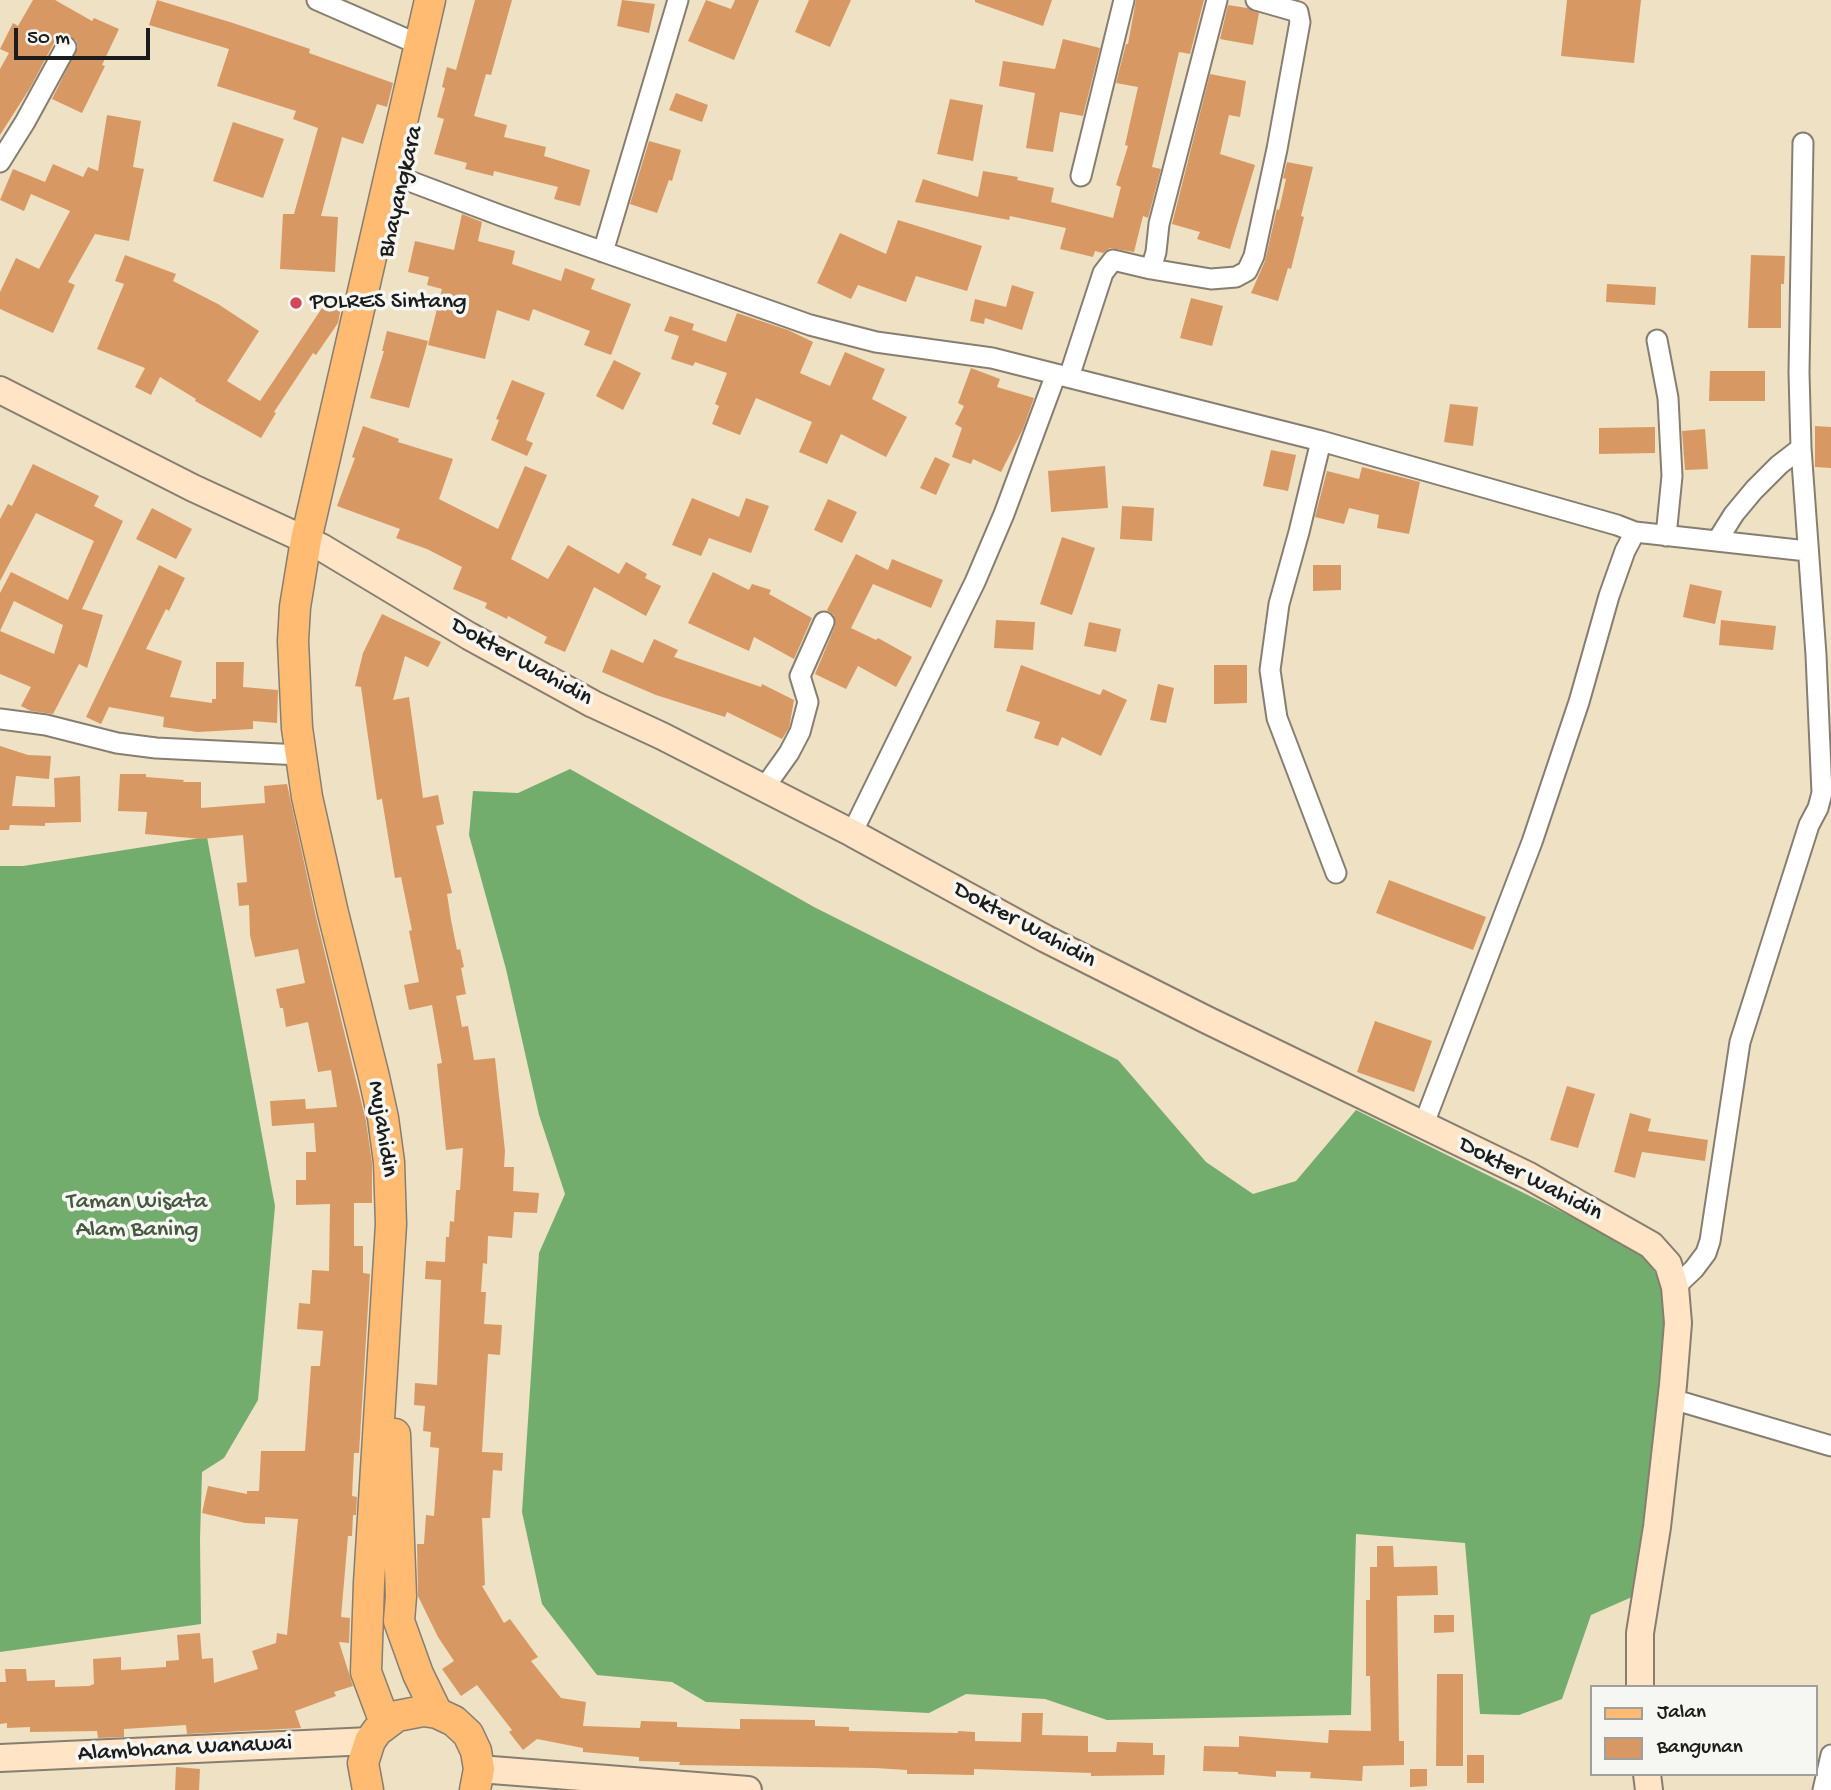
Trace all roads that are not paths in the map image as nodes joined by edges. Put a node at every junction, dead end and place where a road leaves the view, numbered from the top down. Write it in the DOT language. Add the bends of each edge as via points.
graph roads {
  1 [pos="317,0"];
  2 [pos="430,0"];
  3 [pos="444,0"];
  4 [pos="678,0"];
  5 [pos="1124,0"];
  6 [pos="1217,0"];
  7 [pos="1256,0"];
  8 [pos="420,45"];
  9 [pos="66,47"];
  10 [pos="1803,143"];
  11 [pos="0,162"];
  12 [pos="1081,176"];
  13 [pos="404,179"];
  14 [pos="603,253"];
  15 [pos="1151,269"];
  16 [pos="1657,340"];
  17 [pos="1063,376"];
  18 [pos="0,390"];
  19 [pos="1321,441"];
  20 [pos="1801,447"];
  21 [pos="1635,532"];
  22 [pos="1666,536"];
  23 [pos="1717,541"];
  24 [pos="314,544"];
  25 [pos="1807,551"];
  26 [pos="824,622"];
  27 [pos="0,719"];
  28 [pos="301,755"];
  29 [pos="764,788"];
  30 [pos="852,832"];
  31 [pos="1336,873"];
  32 [pos="1423,1126"];
  33 [pos="1675,1287"];
  34 [pos="1672,1399"];
  35 [pos="1831,1446"];
  36 [pos="1640,1685"];
  37 [pos="437,1713"];
  38 [pos="378,1732"];
  39 [pos="1831,1755"];
  40 [pos="0,1758"];
  41 [pos="477,1780"];
  42 [pos="368,1790"];
  43 [pos="748,1790"];
  44 [pos="1823,1790"];
  1 -- 8 [label="street"];
  2 -- 8 [label="main road, Bhayangkara"];
  3 -- 13 [label="main road, Bhayangkara"];
  4 -- 14 [label="street"];
  5 -- 12 [label="street"];
  6 -- 15 [label="street"];
  7 -- 15 [label="street" via="1298,12 1300,22 1254,256 1247,271 1236,277 1211,279"];
  8 -- 24 [label="main road, Bhayangkara"];
  9 -- 11 [label="street"];
  10 -- 20 [label="street"];
  13 -- 14 [label="street"];
  13 -- 24 [label="main road, Bhayangkara" via="364,359"];
  14 -- 17 [label="street" via="810,325 876,342 992,358"];
  15 -- 17 [label="street" via="1119,260 1109,264"];
  16 -- 22 [label="street" via="1668,398 1672,475"];
  17 -- 19 [label="street"];
  17 -- 30 [label="street" via="975,582"];
  18 -- 24 [label="street, Dokter Wahidin"];
  19 -- 21 [label="street"];
  19 -- 31 [label="street" via="1279,604 1270,670 1276,718"];
  20 -- 23 [label="street" via="1754,490"];
  20 -- 25 [label="street"];
  21 -- 22 [label="street"];
  21 -- 32 [label="street" via="1609,596 1532,842"];
  22 -- 23 [label="street"];
  23 -- 25 [label="street"];
  24 -- 28 [label="main road, Mujahidin" via="295,607"];
  24 -- 29 [label="street, Dokter Wahidin" via="526,668"];
  24 -- 37 [label="main road, Mujahidin" via="311,678 320,780 346,900 393,1073 405,1146 408,1223 394,1420 399,1621"];
  25 -- 33 [label="street" via="1822,793 1740,1042 1710,1241 1694,1269"];
  26 -- 29 [label="street" via="800,676 808,702 800,732"];
  27 -- 28 [label="street" via="143,747"];
  28 -- 38 [label="main road, Mujahidin" via="389,1162 391,1224 366,1672"];
  29 -- 30 [label="street, Dokter Wahidin"];
  30 -- 32 [label="street, Dokter Wahidin" via="1059,945"];
  32 -- 33 [label="street, Dokter Wahidin" via="1529,1176 1651,1245 1668,1264"];
  33 -- 34 [label="street, Dokter Wahidin" via="1678,1323"];
  34 -- 35 [label="street"];
  34 -- 36 [label="street, Dokter Wahidin" via="1640,1633"];
  37 -- 38 [label="main road" via="410,1712"];
  37 -- 41 [label="main road" via="468,1734 476,1751"];
  38 -- 40 [label="street, Alambhana Wanawai"];
  38 -- 42 [label="main road" via="363,1763"];
  39 -- 44 [label="street"];
  41 -- 43 [label="street"];
}
